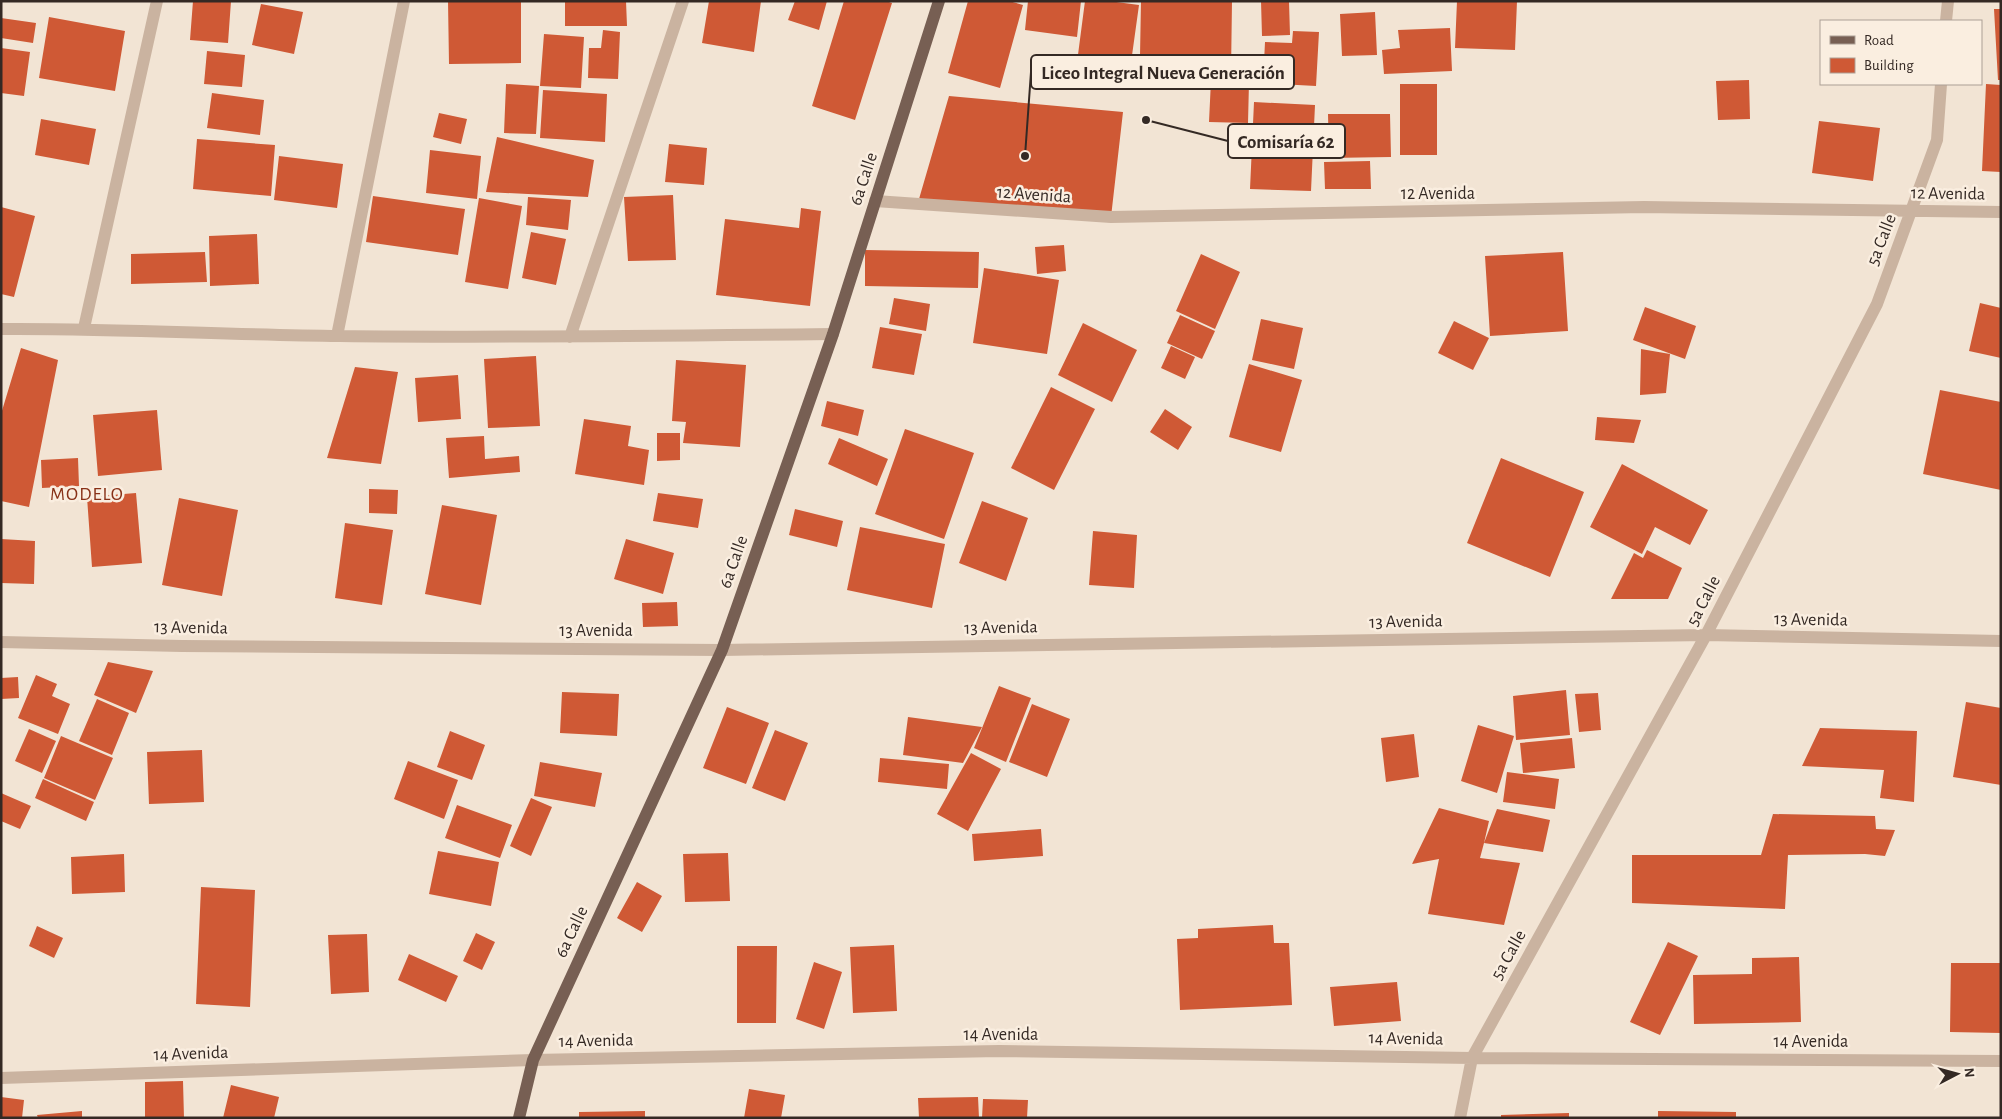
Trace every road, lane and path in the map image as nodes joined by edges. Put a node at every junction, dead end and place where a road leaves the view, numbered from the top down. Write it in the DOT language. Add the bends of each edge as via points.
graph roads {
  1 [pos="157,1"];
  2 [pos="404,1"];
  3 [pos="683,1"];
  4 [pos="939,1"];
  5 [pos="1948,1"];
  6 [pos="1946,20"];
  7 [pos="1941,85"];
  8 [pos="875,201"];
  9 [pos="1912,210"];
  10 [pos="2001,212"];
  11 [pos="84,328"];
  12 [pos="1,329"];
  13 [pos="832,334"];
  14 [pos="337,336"];
  15 [pos="570,337"];
  16 [pos="1706,636"];
  17 [pos="2001,641"];
  18 [pos="1,642"];
  19 [pos="722,650"];
  20 [pos="1472,1058"];
  21 [pos="532,1060"];
  22 [pos="2001,1061"];
  23 [pos="1,1078"];
  24 [pos="519,1118"];
  25 [pos="1460,1118"];
  1 -- 11 [label="street"];
  2 -- 14 [label="street"];
  3 -- 15 [label="street"];
  4 -- 8 [label="main road, 6a Calle"];
  5 -- 6 [label="street"];
  7 -- 9 [label="street, 5a Calle" via="1937,140"];
  8 -- 9 [label="street, 12 Avenida" via="1111,217 1644,207"];
  8 -- 13 [label="main road, 6a Calle"];
  9 -- 10 [label="street, 12 Avenida"];
  9 -- 16 [label="street, 5a Calle" via="1877,304"];
  11 -- 12 [label="street"];
  11 -- 14 [label="street"];
  13 -- 15 [label="street"];
  13 -- 19 [label="main road, 6a Calle"];
  14 -- 15 [label="street"];
  16 -- 17 [label="street, 13 Avenida"];
  16 -- 19 [label="street, 13 Avenida"];
  16 -- 20 [label="street, 5a Calle"];
  18 -- 19 [label="street, 13 Avenida"];
  19 -- 21 [label="main road, 6a Calle"];
  20 -- 21 [label="street, 14 Avenida" via="999,1051"];
  20 -- 22 [label="street, 14 Avenida"];
  20 -- 25 [label="street, 5a Calle"];
  21 -- 23 [label="street, 14 Avenida"];
  21 -- 24 [label="main road, 6a Calle"];
}
